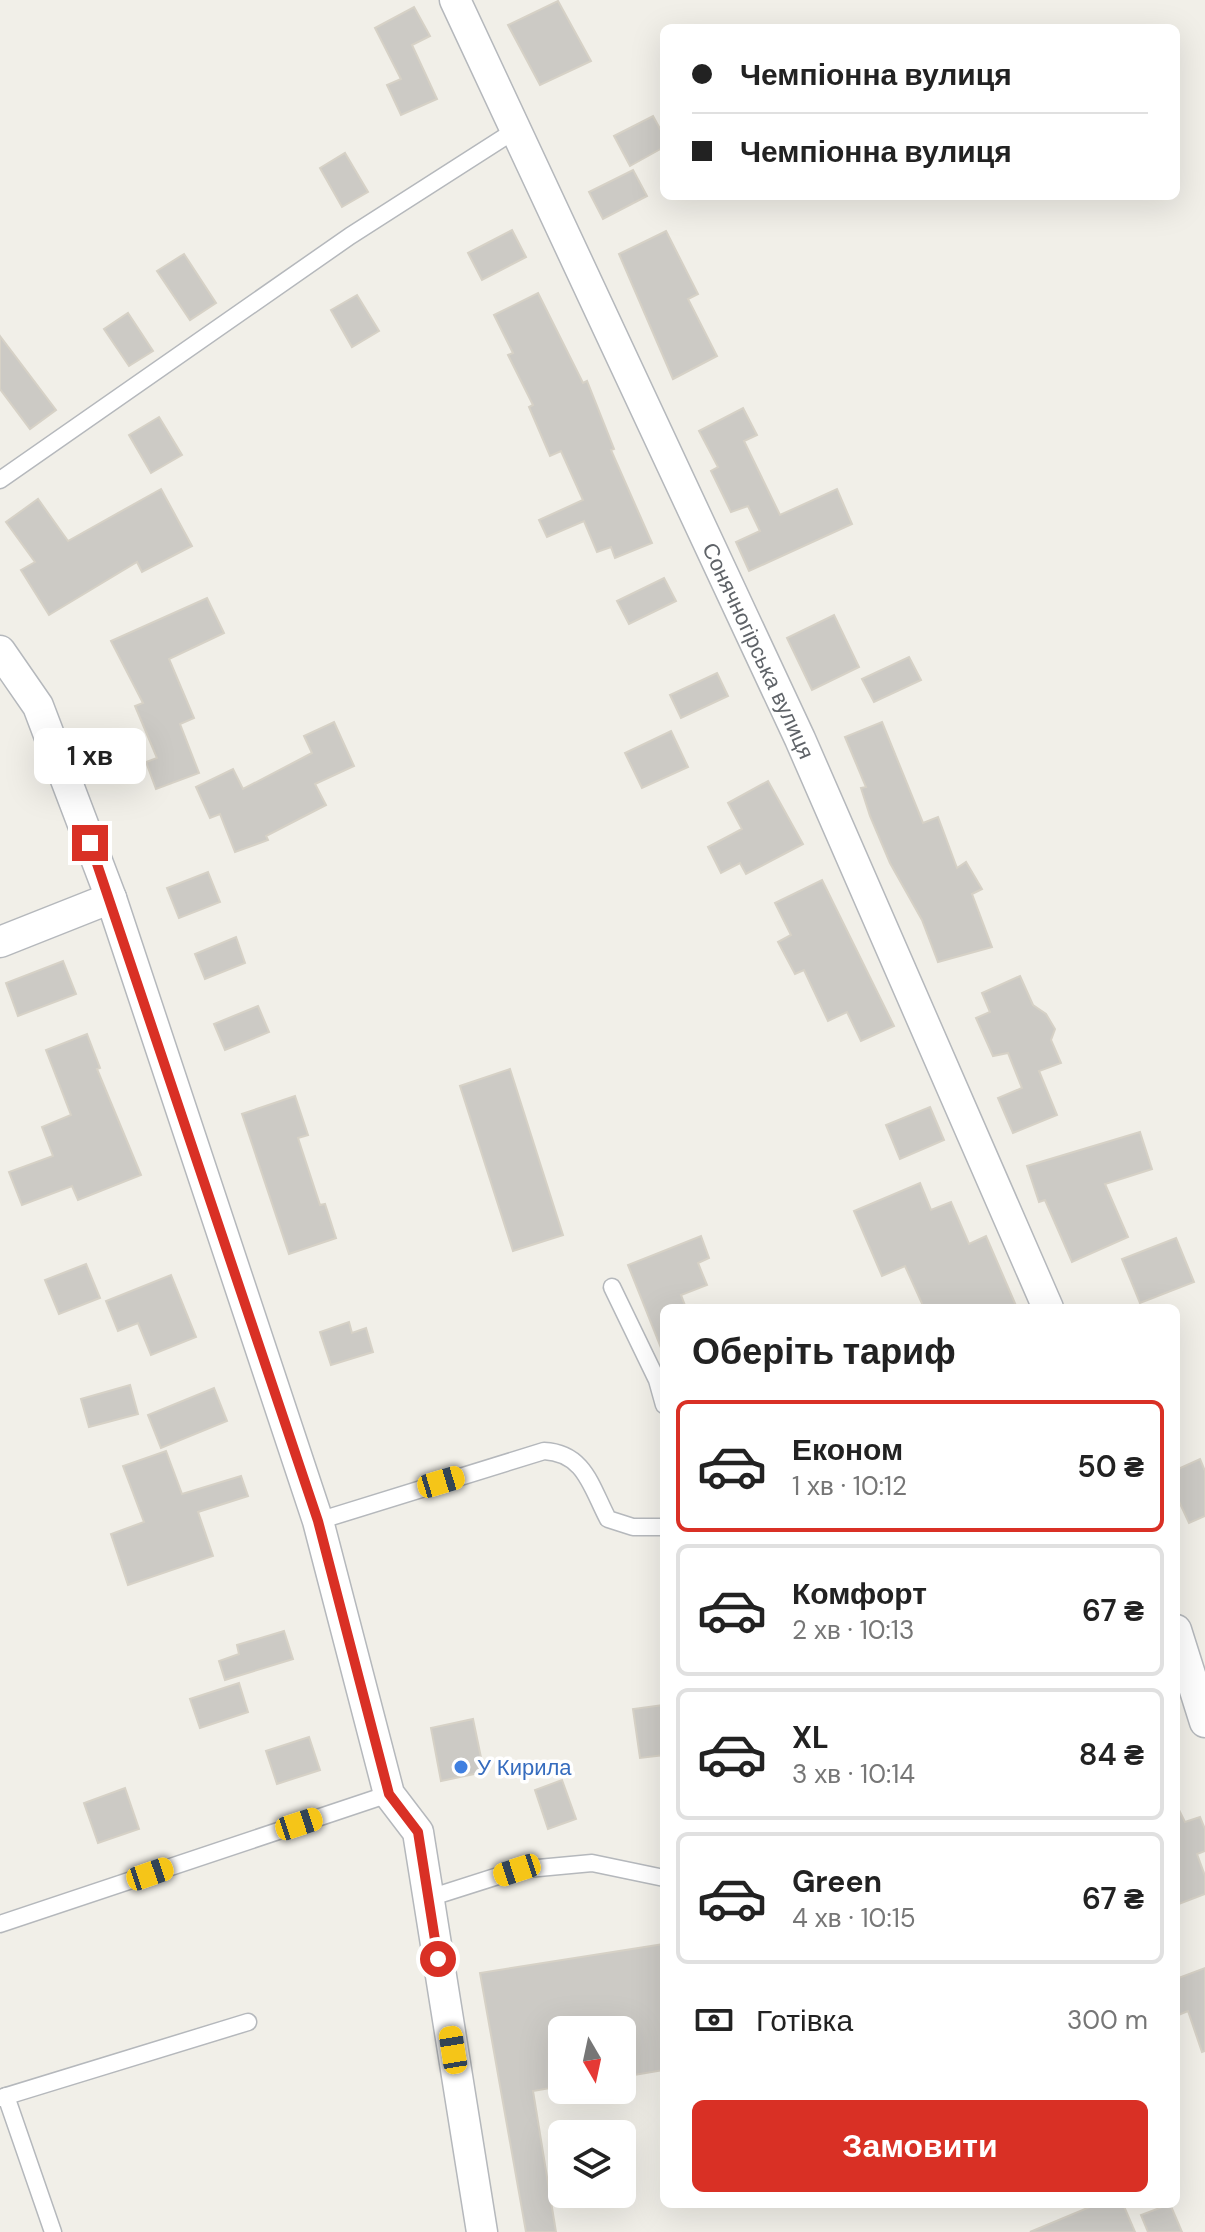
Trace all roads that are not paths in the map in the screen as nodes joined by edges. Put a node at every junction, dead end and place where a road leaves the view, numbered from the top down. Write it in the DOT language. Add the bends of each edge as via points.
graph roads {
  1 [pos="455,0"];
  2 [pos="514,131"];
  3 [pos="0,480"];
  4 [pos="0,651"];
  5 [pos="111,898"];
  6 [pos="0,942"];
  7 [pos="612,1287"];
  8 [pos="1046,1304"];
  9 [pos="660,1391"];
  10 [pos="318,1521"];
  11 [pos="660,1527"];
  12 [pos="1180,1643"];
  13 [pos="1205,1722"];
  14 [pos="389,1794"];
  15 [pos="660,1877"];
  16 [pos="429,1898"];
  17 [pos="0,1924"];
  18 [pos="248,2022"];
  19 [pos="3,2097"];
  20 [pos="53,2232"];
  21 [pos="482,2232"];
  1 -- 2 [label="street, Сонячногірська вулиця"];
  2 -- 3 [label="lane" via="350,236"];
  2 -- 8 [label="street, Сонячногірська вулиця" via="800,739"];
  4 -- 5 [label="street" via="38,706"];
  5 -- 6 [label="street"];
  5 -- 10 [label="street"];
  7 -- 9 [label="lane"];
  10 -- 11 [label="lane" via="544,1451 563,1452 579,1463 608,1519 633,1527"];
  10 -- 14 [label="street"];
  12 -- 13 [label="street"];
  14 -- 16 [label="street" via="418,1832"];
  14 -- 17 [label="lane"];
  15 -- 16 [label="lane" via="592,1863 517,1870"];
  16 -- 21 [label="street"];
  18 -- 19 [label="lane"];
  19 -- 20 [label="lane"];
}
